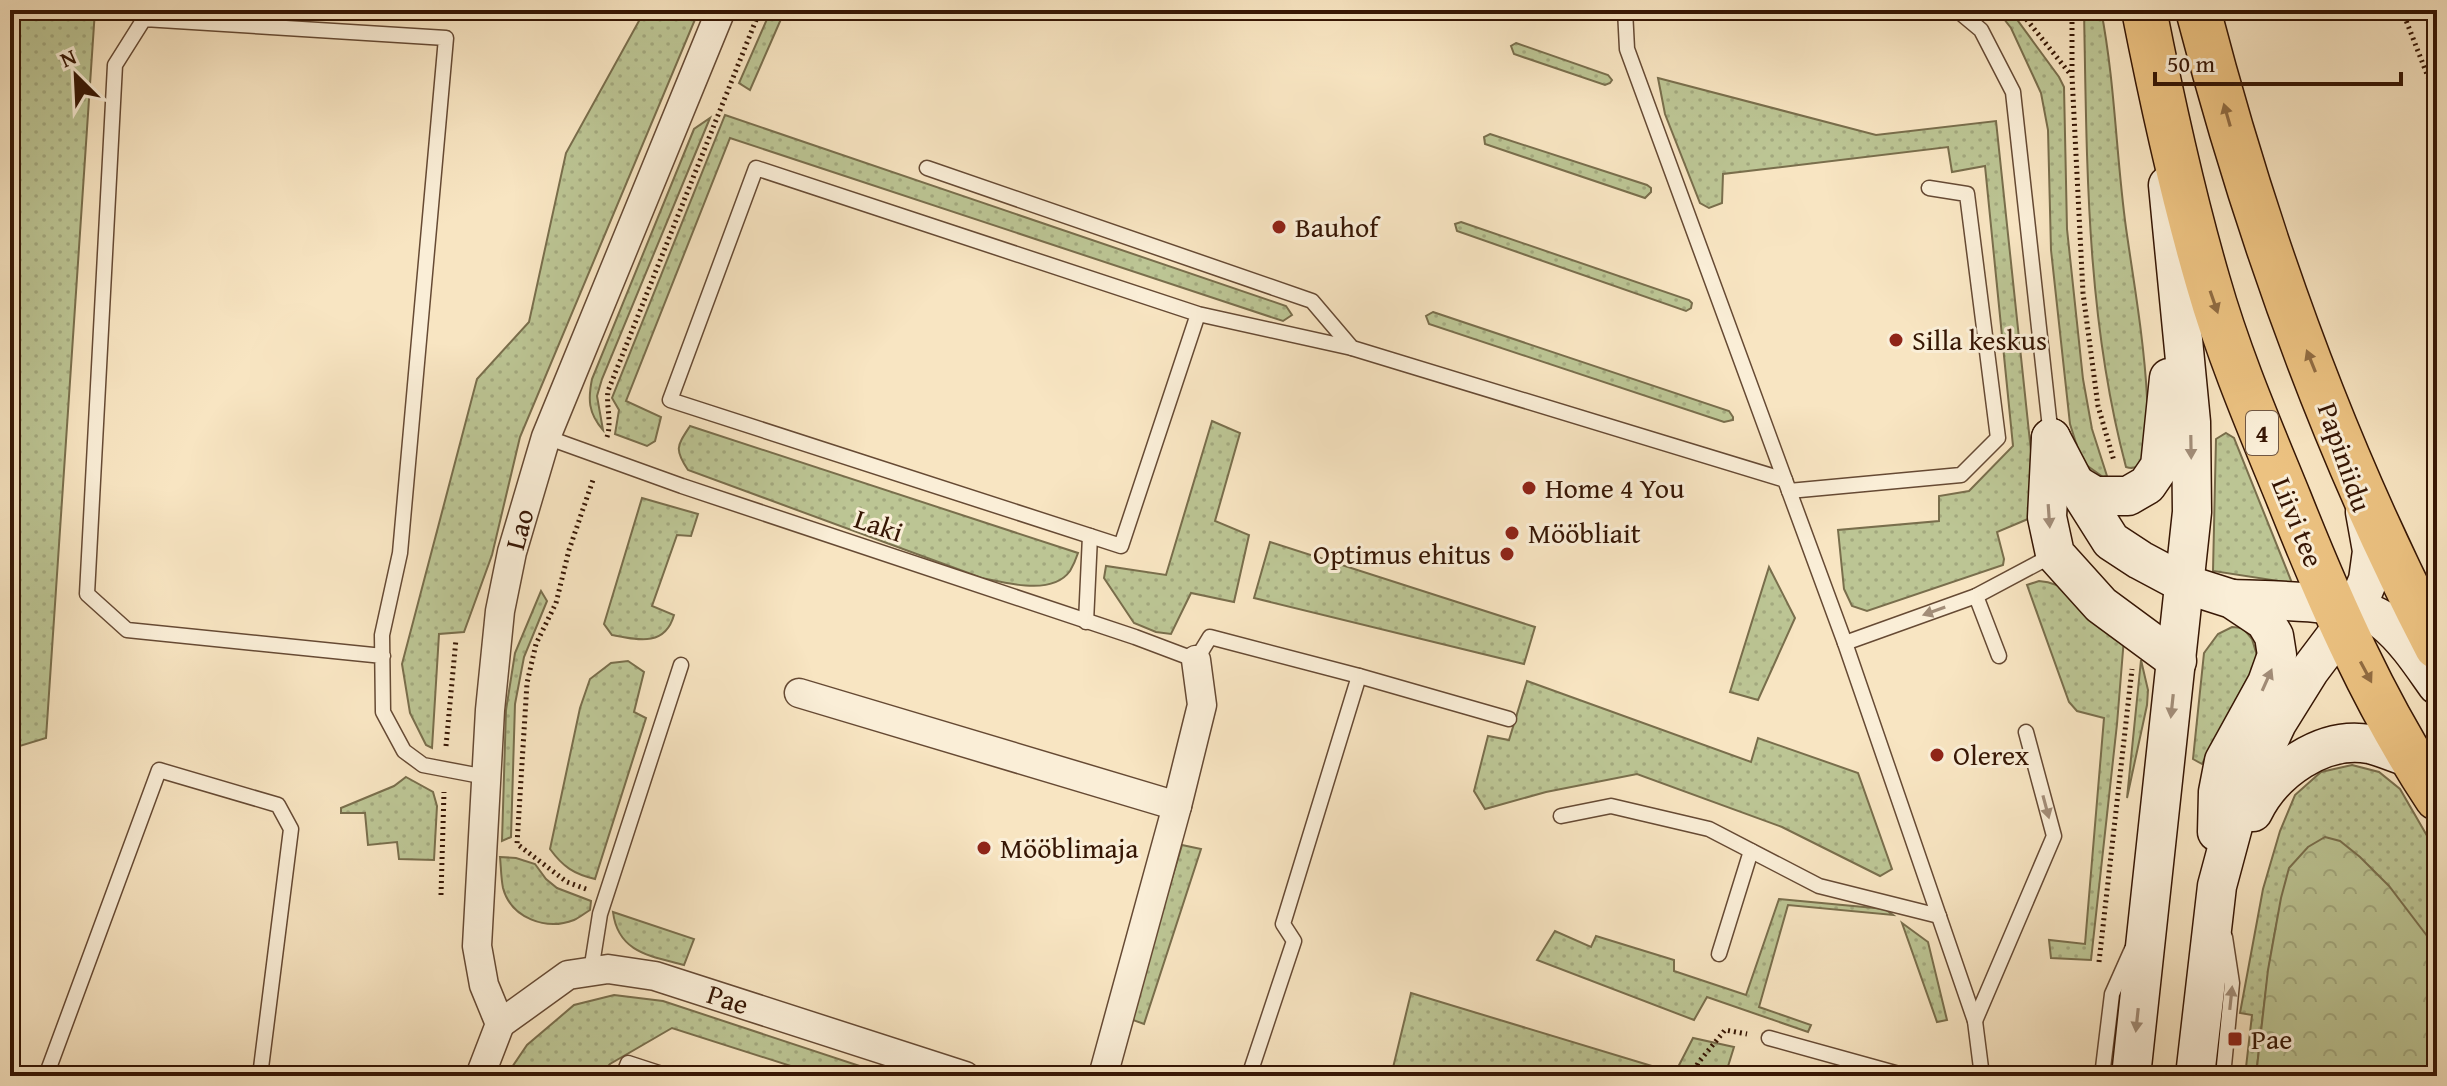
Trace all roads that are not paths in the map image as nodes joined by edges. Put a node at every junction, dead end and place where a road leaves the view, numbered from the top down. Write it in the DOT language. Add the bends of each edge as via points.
graph roads {
  1 [pos="721,10"];
  2 [pos="1625,10"];
  3 [pos="1957,10"];
  4 [pos="2144,10"];
  5 [pos="2198,10"];
  6 [pos="2160,91"];
  7 [pos="927,168"];
  8 [pos="1929,188"];
  9 [pos="2178,299"];
  10 [pos="1198,314"];
  11 [pos="1352,348"];
  12 [pos="546,437"];
  13 [pos="2051,438"];
  14 [pos="2075,484"];
  15 [pos="1787,485"];
  16 [pos="2360,486"];
  17 [pos="1090,536"];
  18 [pos="2055,554"];
  19 [pos="2185,584"];
  20 [pos="1976,596"];
  21 [pos="2232,599"];
  22 [pos="2344,614"];
  23 [pos="1086,622"];
  24 [pos="1845,643"];
  25 [pos="2437,647"];
  26 [pos="383,656"];
  27 [pos="1999,656"];
  28 [pos="1196,660"];
  29 [pos="2177,661"];
  30 [pos="681,665"];
  31 [pos="1359,676"];
  32 [pos="2437,685"];
  33 [pos="799,693"];
  34 [pos="1509,719"];
  35 [pos="2026,732"];
  36 [pos="2411,758"];
  37 [pos="486,777"];
  38 [pos="2437,798"];
  39 [pos="1177,806"];
  40 [pos="1561,816"];
  41 [pos="1751,851"];
  42 [pos="2217,886"];
  43 [pos="2149,908"];
  44 [pos="1939,916"];
  45 [pos="1719,954"];
  46 [pos="591,971"];
  47 [pos="1975,1021"];
  48 [pos="500,1024"];
  49 [pos="1769,1038"];
  50 [pos="46,1076"];
  51 [pos="260,1076"];
  52 [pos="480,1076"];
  53 [pos="623,1076"];
  54 [pos="668,1076"];
  55 [pos="965,1076"];
  56 [pos="1103,1076"];
  57 [pos="1249,1076"];
  58 [pos="1906,1076"];
  59 [pos="1982,1076"];
  60 [pos="2102,1076"];
  61 [pos="2131,1076"];
  62 [pos="2195,1076"];
  63 [pos="2223,1076"];
  1 -- 12 [label="street, Lao"];
  2 -- 15 [label="lane" via="1627,49"];
  3 -- 13 [label="lane" via="1981,30 2013,92"];
  4 -- 6 [label="highway, 4"];
  16 -- 5 [label="highway, Papiniidu, one-way" via="2245,178"];
  6 -- 9 [label="main road"];
  6 -- 22 [label="highway, Liivi tee / 4, one-way" via="2208,284 2243,385"];
  7 -- 11 [label="lane" via="1312,301"];
  8 -- 15 [label="lane" via="1967,194 1998,438 1961,475"];
  9 -- 14 [label="main road" via="2160,466 2147,485 2128,496 2095,496"];
  9 -- 19 [label="main road, one-way" via="2191,422 2192,512"];
  10 -- 11 [label="lane"];
  10 -- 17 [label="lane" via="1121,546"];
  10 -- 17 [label="lane" via="756,168 670,400"];
  11 -- 15 [label="lane"];
  12 -- 23 [label="lane, Laki"];
  12 -- 37 [label="street, Lao" via="500,611"];
  13 -- 14 [label="main road"];
  13 -- 18 [label="main road, one-way" via="2047,517"];
  14 -- 19 [label="main road" via="2111,541"];
  15 -- 24 [label="lane"];
  16 -- 22 [label="main road, Papiniidu" via="2372,551 2368,580"];
  16 -- 25 [label="highway"];
  17 -- 23 [label="lane"];
  18 -- 20 [label="lane"];
  18 -- 29 [label="main road" via="2101,605"];
  19 -- 21 [label="main road"];
  19 -- 29 [label="main road"];
  20 -- 24 [label="lane, one-way"];
  20 -- 27 [label="lane"];
  21 -- 22 [label="main road"];
  42 -- 21 [label="main road, one-way" via="2218,792 2224,761 2277,655 2265,621"];
  22 -- 32 [label="main road" via="2384,621"];
  22 -- 36 [label="highway, Liivi tee / 4, one-way"];
  22 -- 42 [label="main road, Papiniidu" via="2277,723 2239,804"];
  23 -- 28 [label="lane, Laki"];
  24 -- 44 [label="lane"];
  26 -- 26 [label="lane" via="382,635 400,553 446,38 144,19 115,65 87,594 127,630"];
  26 -- 37 [label="lane" via="383,712 404,751 423,765"];
  28 -- 31 [label="lane" via="1210,637"];
  28 -- 39 [label="street" via="1202,705"];
  29 -- 43 [label="main road, one-way"];
  30 -- 46 [label="lane" via="600,914"];
  31 -- 34 [label="lane"];
  31 -- 57 [label="lane" via="1283,924 1294,941"];
  33 -- 39 [label="street"];
  35 -- 47 [label="lane, one-way" via="2054,836"];
  36 -- 38 [label="highway, Liivi tee / 4"];
  36 -- 42 [label="main road" via="2370,744 2347,743 2290,766 2262,792"];
  37 -- 48 [label="street, Lao" via="477,946 484,985"];
  39 -- 56 [label="street"];
  40 -- 41 [label="lane" via="1611,806 1709,829"];
  41 -- 44 [label="lane" via="1819,886"];
  41 -- 45 [label="lane"];
  42 -- 62 [label="main road, Papiniidu"];
  63 -- 42 [label="lane, one-way" via="2232,983"];
  43 -- 60 [label="lane" via="2112,994"];
  43 -- 61 [label="main road, one-way"];
  44 -- 47 [label="lane"];
  46 -- 48 [label="street, Pae" via="568,975"];
  46 -- 55 [label="street, Pae" via="655,976"];
  47 -- 59 [label="lane"];
  48 -- 52 [label="street"];
  49 -- 58 [label="lane"];
  50 -- 51 [label="lane" via="159,770 278,805 291,829"];
  53 -- 54 [label="lane" via="628,1063"];
}
